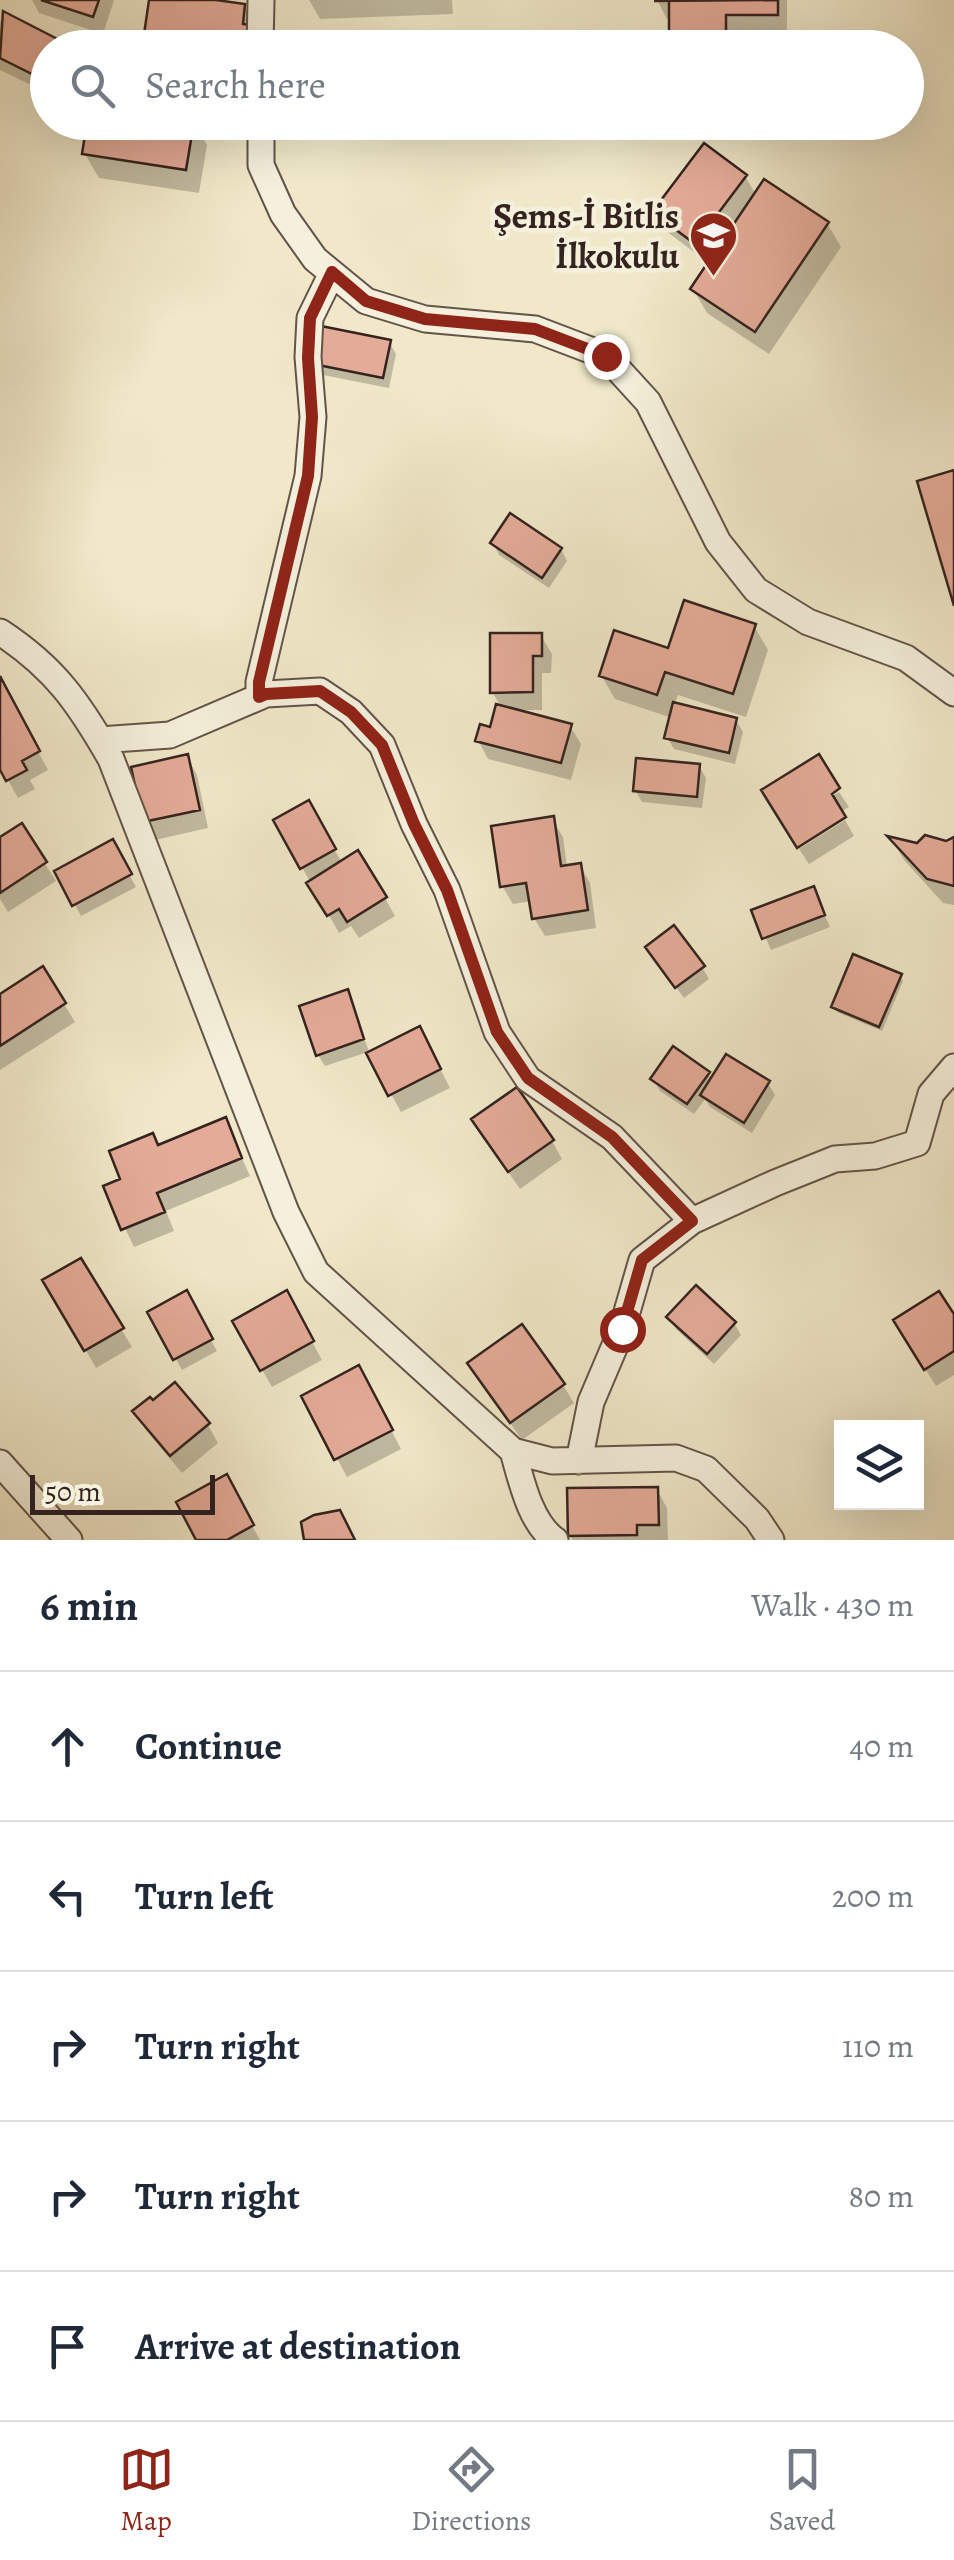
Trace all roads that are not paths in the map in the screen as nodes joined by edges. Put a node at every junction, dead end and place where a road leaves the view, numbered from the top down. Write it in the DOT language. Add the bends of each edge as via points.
graph roads {
  1 [pos="262,0"];
  2 [pos="261,30"];
  3 [pos="261,140"];
  4 [pos="332,272"];
  5 [pos="0,632"];
  6 [pos="954,693"];
  7 [pos="259,697"];
  8 [pos="100,740"];
  9 [pos="954,1067"];
  10 [pos="692,1221"];
  11 [pos="513,1451"];
  12 [pos="579,1461"];
  13 [pos="0,1463"];
  14 [pos="69,1540"];
  15 [pos="555,1540"];
  16 [pos="771,1540"];
  1 -- 2 [label="street"];
  3 -- 4 [label="street" via="261,165 283,214"];
  4 -- 6 [label="street" via="366,301 425,319 535,329 606,356 648,402 718,542 756,590 808,622 906,658"];
  4 -- 7 [label="street" via="310,318 308,476"];
  5 -- 8 [label="street" via="28,650 78,701"];
  7 -- 8 [label="street" via="170,736"];
  7 -- 10 [label="street" via="320,691 382,745 447,890 497,1032 528,1078 612,1137"];
  8 -- 11 [label="street" via="286,1212 316,1272"];
  9 -- 10 [label="street" via="931,1094 917,1143 834,1159"];
  10 -- 12 [label="street" via="642,1260 591,1402"];
  11 -- 12 [label="street"];
  11 -- 15 [label="street" via="522,1486"];
  12 -- 16 [label="street" via="676,1458 706,1469"];
  13 -- 14 [label="street"];
}
